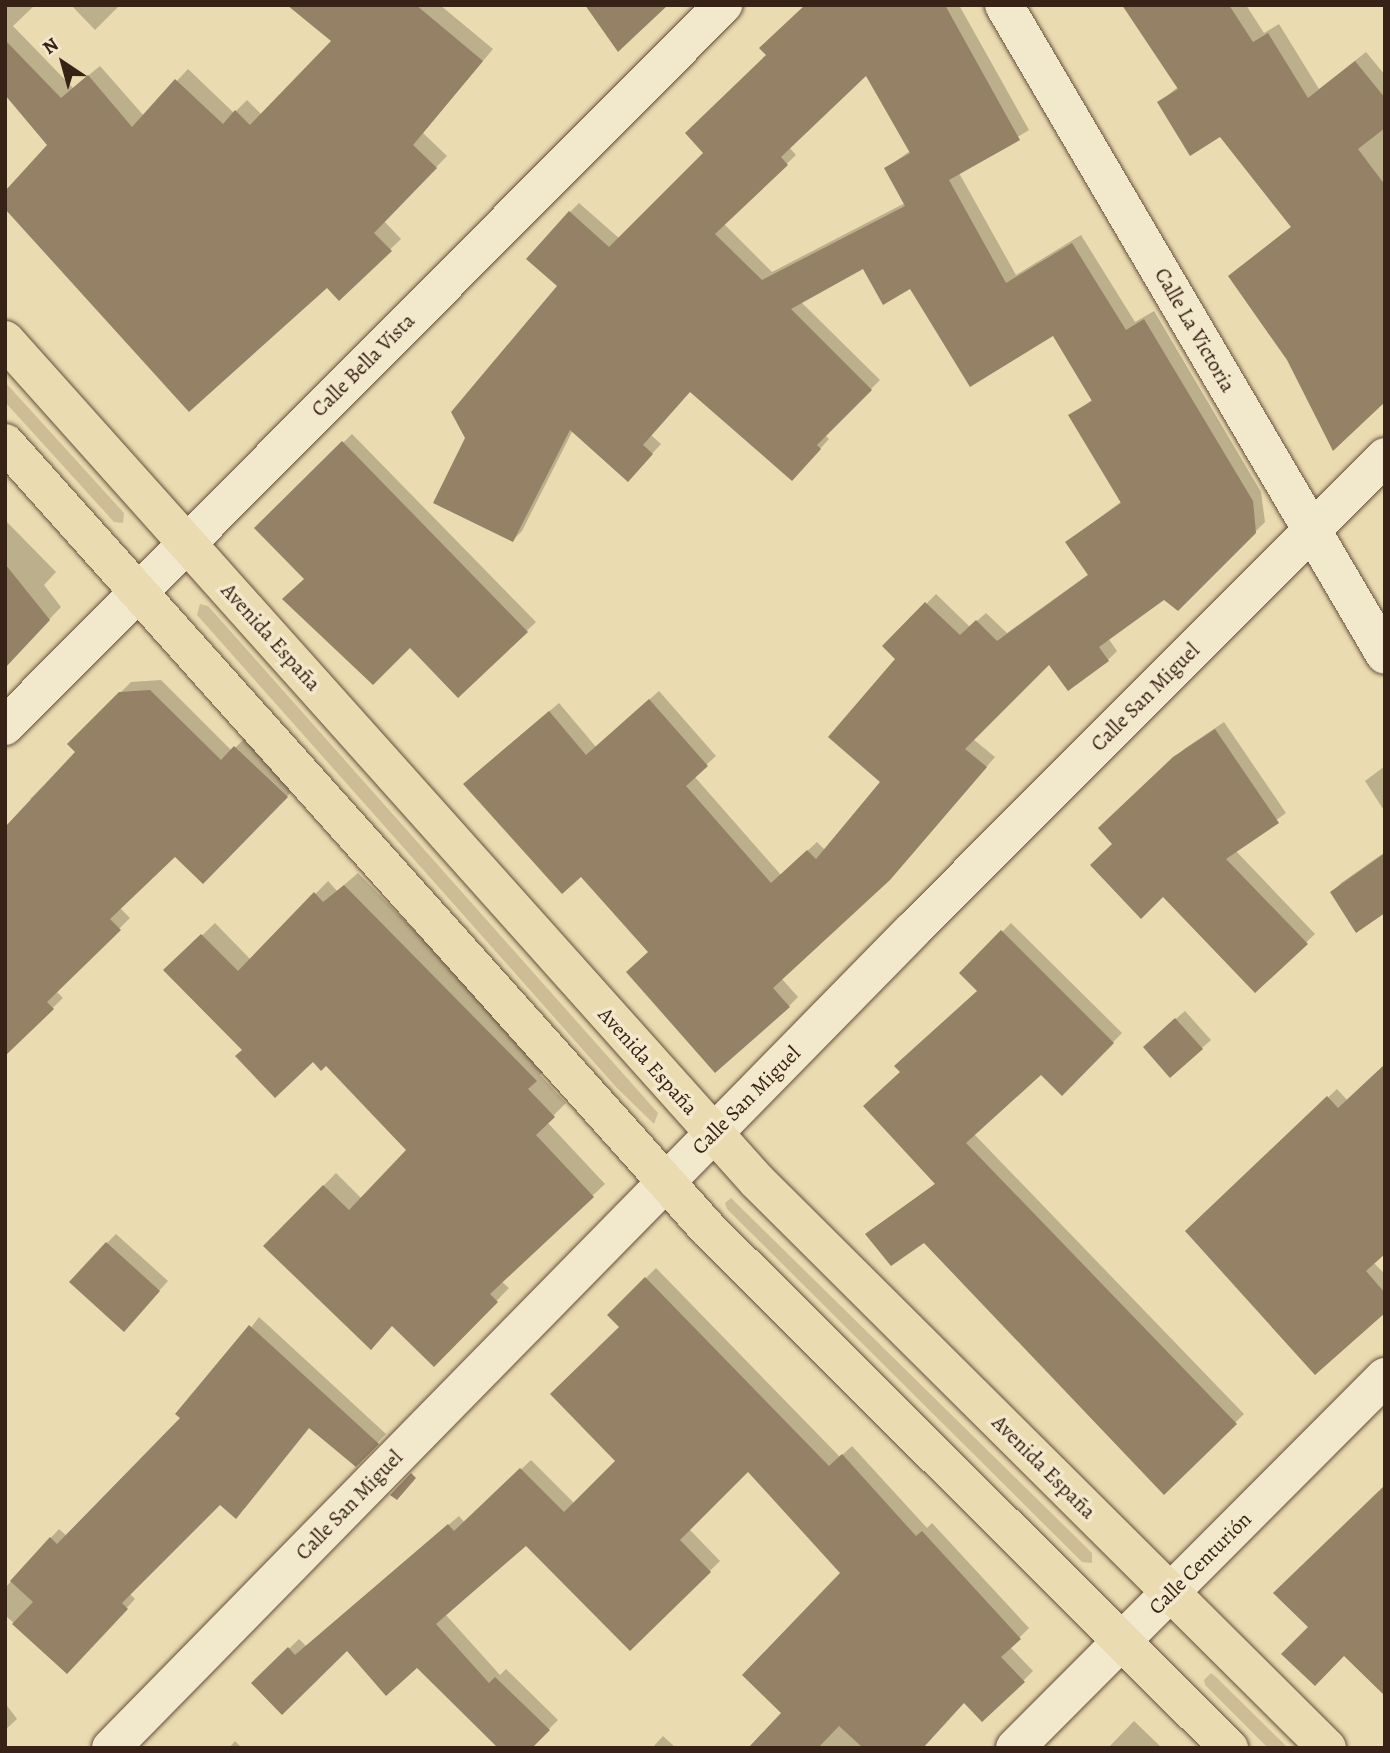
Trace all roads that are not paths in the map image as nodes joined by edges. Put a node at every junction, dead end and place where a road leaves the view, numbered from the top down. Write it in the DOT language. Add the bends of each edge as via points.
graph roads {
  1 [pos="723,5"];
  2 [pos="1004,5"];
  3 [pos="5,341"];
  4 [pos="5,443"];
  5 [pos="1385,457"];
  6 [pos="1312,530"];
  7 [pos="187,542"];
  8 [pos="139,592"];
  9 [pos="1385,655"];
  10 [pos="5,726"];
  11 [pos="714,1133"];
  12 [pos="665,1182"];
  13 [pos="1385,1377"];
  14 [pos="1170,1592"];
  15 [pos="1122,1641"];
  16 [pos="111,1748"];
  17 [pos="1015,1748"];
  18 [pos="1229,1748"];
  19 [pos="1327,1748"];
  1 -- 7 [label="street, Calle Bella Vista"];
  2 -- 6 [label="street, Calle La Victoria"];
  3 -- 7 [label="main road, Avenida España"];
  4 -- 8 [label="main road"];
  5 -- 6 [label="street, Calle San Miguel"];
  6 -- 9 [label="street, Calle La Victoria"];
  6 -- 11 [label="street, Calle San Miguel"];
  7 -- 8 [label="street, Calle Bella Vista"];
  7 -- 11 [label="main road, Avenida España"];
  8 -- 10 [label="street, Calle Bella Vista"];
  8 -- 12 [label="main road"];
  11 -- 12 [label="street, Calle San Miguel"];
  11 -- 14 [label="main road, Avenida España"];
  12 -- 15 [label="main road"];
  12 -- 16 [label="street, Calle San Miguel"];
  13 -- 14 [label="street, Calle Centurión"];
  14 -- 15 [label="street, Calle Centurión"];
  14 -- 19 [label="main road, Avenida España"];
  15 -- 17 [label="street, Calle Centurión"];
  15 -- 18 [label="main road"];
}
